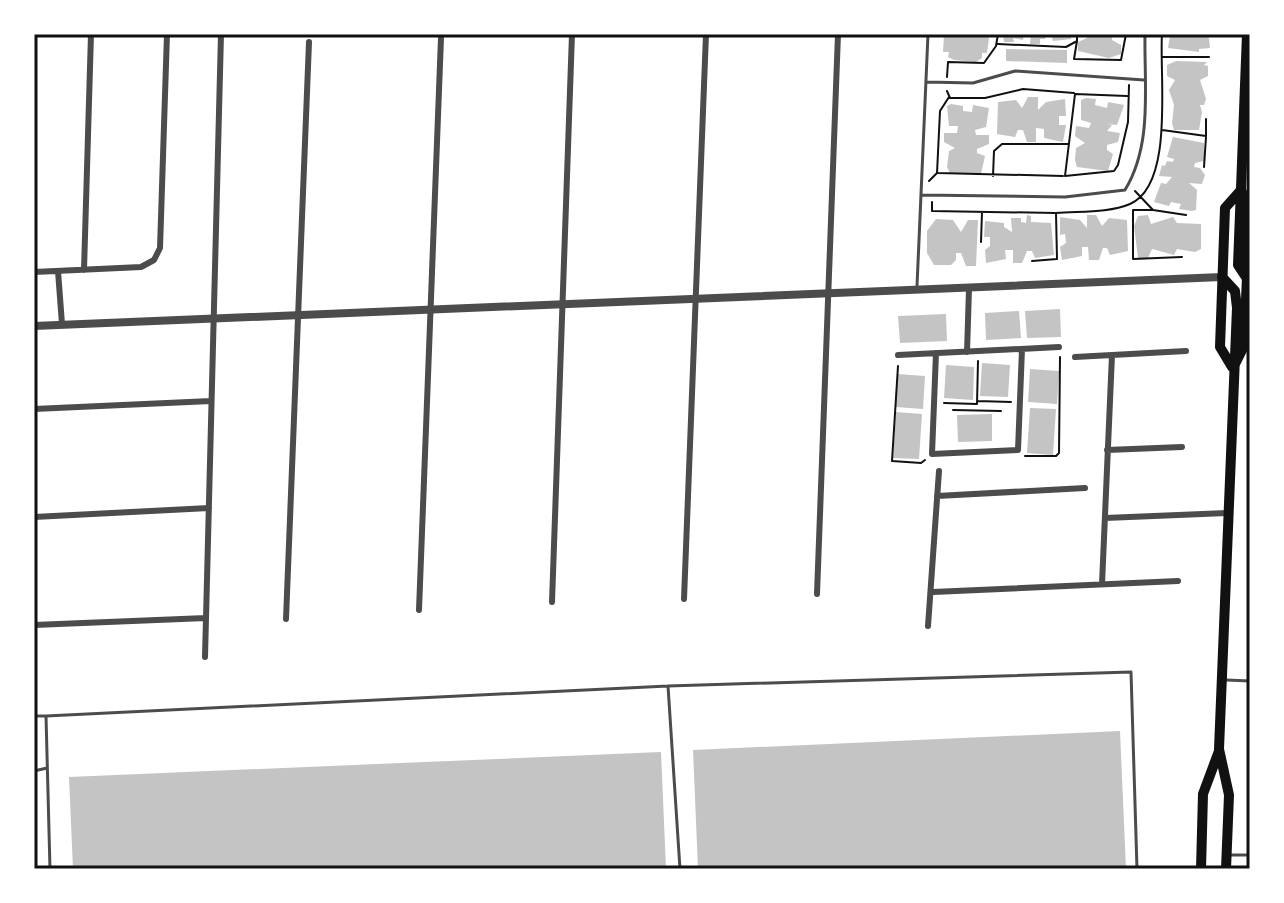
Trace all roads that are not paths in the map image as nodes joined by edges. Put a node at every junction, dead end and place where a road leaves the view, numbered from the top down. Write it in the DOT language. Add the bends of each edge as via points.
graph roads {
  1 [pos="91,34"];
  2 [pos="167,34"];
  3 [pos="221,34"];
  4 [pos="572,34"];
  5 [pos="706,34"];
  6 [pos="838,34"];
  7 [pos="928,34"];
  8 [pos="1145,34"];
  9 [pos="1247,34"];
  10 [pos="441,38"];
  11 [pos="309,42"];
  12 [pos="1144,80"];
  13 [pos="927,82"];
  14 [pos="1241,190"];
  15 [pos="922,195"];
  16 [pos="84,270"];
  17 [pos="58,271"];
  18 [pos="34,272"];
  19 [pos="1222,277"];
  20 [pos="1248,277"];
  21 [pos="969,289"];
  22 [pos="917,291"];
  23 [pos="829,295"];
  24 [pos="695,300"];
  25 [pos="562,305"];
  26 [pos="431,310"];
  27 [pos="298,315"];
  28 [pos="213,319"];
  29 [pos="62,324"];
  30 [pos="34,326"];
  31 [pos="1059,347"];
  32 [pos="1022,349"];
  33 [pos="1186,351"];
  34 [pos="967,352"];
  35 [pos="936,353"];
  36 [pos="898,355"];
  37 [pos="1112,355"];
  38 [pos="1075,357"];
  39 [pos="1233,369"];
  40 [pos="211,401"];
  41 [pos="34,409"];
  42 [pos="1182,447"];
  43 [pos="1107,450"];
  44 [pos="939,471"];
  45 [pos="1085,488"];
  46 [pos="937,496"];
  47 [pos="209,508"];
  48 [pos="1227,513"];
  49 [pos="34,517"];
  50 [pos="1105,518"];
  51 [pos="1178,581"];
  52 [pos="1102,584"];
  53 [pos="933,592"];
  54 [pos="817,594"];
  55 [pos="684,599"];
  56 [pos="552,602"];
  57 [pos="419,610"];
  58 [pos="206,618"];
  59 [pos="286,619"];
  60 [pos="34,625"];
  61 [pos="928,626"];
  62 [pos="205,657"];
  63 [pos="1222,680"];
  64 [pos="1250,681"];
  65 [pos="668,686"];
  66 [pos="34,716"];
  67 [pos="46,716"];
  68 [pos="1219,749"];
  69 [pos="47,768"];
  70 [pos="34,771"];
  71 [pos="1226,855"];
  72 [pos="1250,855"];
  73 [pos="50,869"];
  74 [pos="680,869"];
  75 [pos="1137,869"];
  76 [pos="1201,869"];
  77 [pos="1226,869"];
  1 -- 16 [label="street"];
  2 -- 16 [label="street" via="160,248 154,260 141,267"];
  3 -- 28 [label="street"];
  4 -- 25 [label="street"];
  5 -- 24 [label="street"];
  6 -- 23 [label="street"];
  7 -- 13 [label="lane"];
  8 -- 12 [label="lane"];
  9 -- 14 [label="main road"];
  10 -- 26 [label="street"];
  11 -- 27 [label="street"];
  12 -- 13 [label="lane" via="1015,71 973,83"];
  12 -- 15 [label="lane" via="1146,122 1136,173 1125,190 1065,197"];
  13 -- 15 [label="lane"];
  14 -- 19 [label="main road" via="1225,208"];
  14 -- 20 [label="main road" via="1250,207"];
  15 -- 22 [label="lane"];
  16 -- 17 [label="street"];
  17 -- 18 [label="street"];
  17 -- 29 [label="street"];
  19 -- 21 [label="street"];
  19 -- 39 [label="main road" via="1220,347"];
  20 -- 39 [label="main road" via="1244,346"];
  21 -- 22 [label="street"];
  21 -- 34 [label="street"];
  22 -- 23 [label="street"];
  23 -- 24 [label="street"];
  23 -- 54 [label="street"];
  24 -- 25 [label="street"];
  24 -- 55 [label="street"];
  25 -- 26 [label="street"];
  25 -- 56 [label="street"];
  26 -- 27 [label="street"];
  26 -- 57 [label="street"];
  27 -- 28 [label="street"];
  27 -- 59 [label="street"];
  28 -- 29 [label="street"];
  28 -- 40 [label="street"];
  29 -- 30 [label="street"];
  31 -- 32 [label="street"];
  32 -- 34 [label="street"];
  32 -- 35 [label="street" via="1018,450 932,454"];
  33 -- 37 [label="street"];
  34 -- 35 [label="street"];
  35 -- 36 [label="street"];
  37 -- 38 [label="street"];
  37 -- 43 [label="street"];
  39 -- 48 [label="main road"];
  40 -- 41 [label="street"];
  40 -- 47 [label="street"];
  42 -- 43 [label="street"];
  43 -- 50 [label="street"];
  44 -- 46 [label="street"];
  45 -- 46 [label="street"];
  46 -- 53 [label="street"];
  47 -- 49 [label="street"];
  47 -- 58 [label="street"];
  48 -- 50 [label="street"];
  48 -- 63 [label="main road"];
  50 -- 52 [label="street"];
  51 -- 52 [label="street"];
  52 -- 53 [label="street"];
  53 -- 61 [label="street"];
  58 -- 60 [label="street"];
  58 -- 62 [label="street"];
  63 -- 64 [label="lane"];
  63 -- 68 [label="main road"];
  65 -- 67 [label="lane"];
  65 -- 74 [label="lane"];
  65 -- 75 [label="lane" via="1131,672"];
  66 -- 67 [label="lane"];
  67 -- 69 [label="lane"];
  68 -- 71 [label="main road" via="1229,795"];
  68 -- 76 [label="main road" via="1203,794"];
  69 -- 70 [label="lane"];
  69 -- 73 [label="lane"];
  71 -- 72 [label="lane"];
  71 -- 77 [label="main road"];
}
